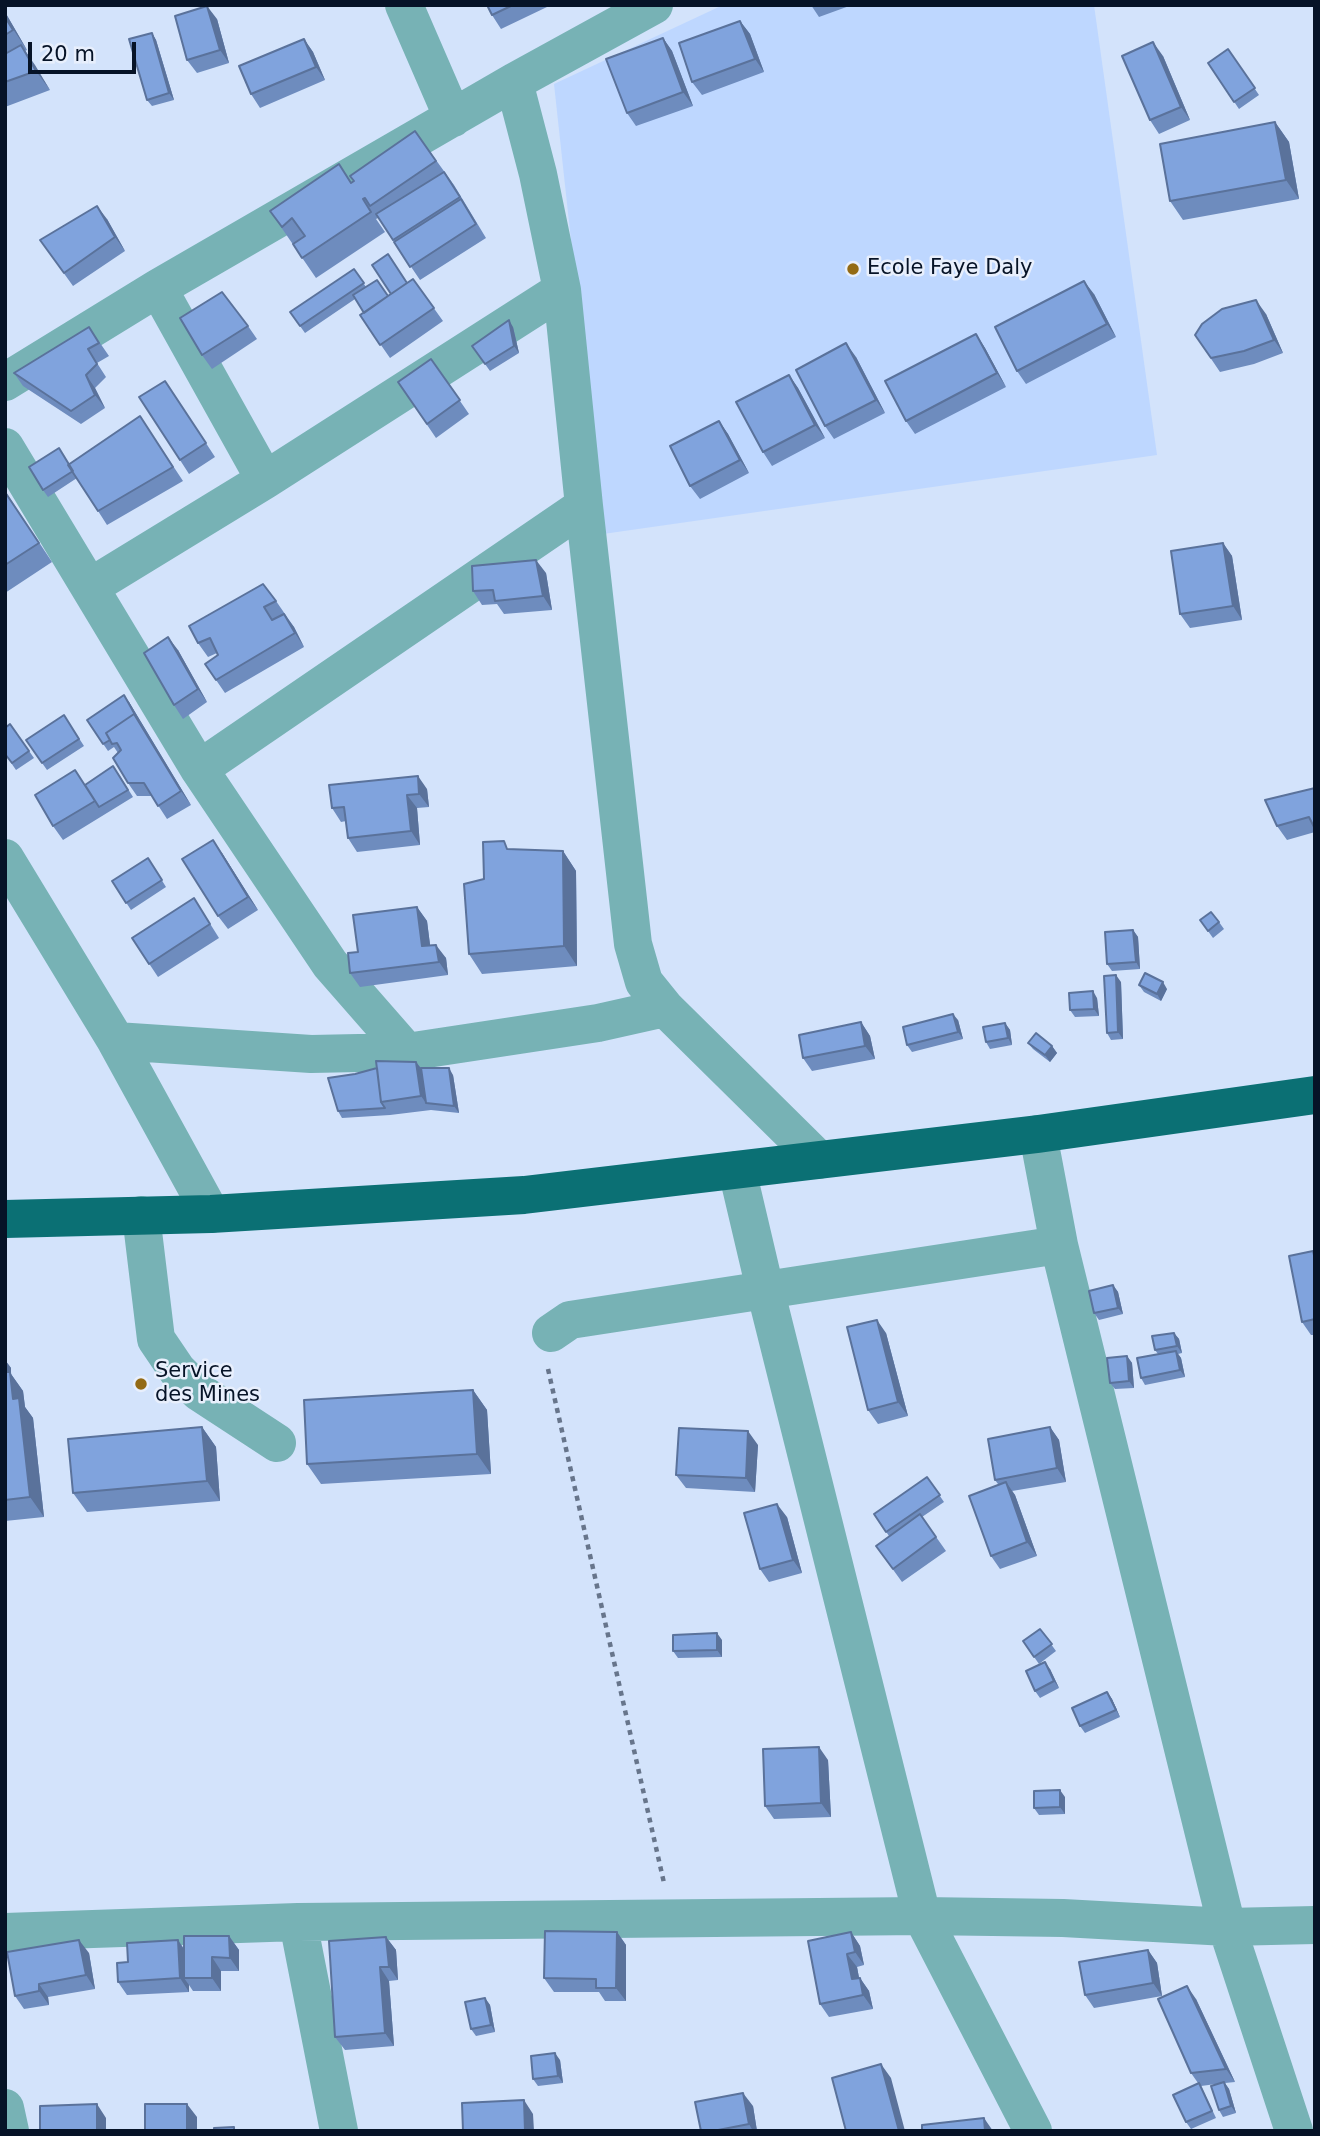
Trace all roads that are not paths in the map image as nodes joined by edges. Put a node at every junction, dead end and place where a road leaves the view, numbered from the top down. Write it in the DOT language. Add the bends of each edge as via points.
graph roads {
  1 [pos="404,5"];
  2 [pos="654,5"];
  3 [pos="514,82"];
  4 [pos="453,118"];
  5 [pos="158,288"];
  6 [pos="562,290"];
  7 [pos="5,382"];
  8 [pos="5,447"];
  9 [pos="264,481"];
  10 [pos="584,506"];
  11 [pos="90,587"];
  12 [pos="199,769"];
  13 [pos="5,858"];
  14 [pos="665,1008"];
  15 [pos="116,1041"];
  16 [pos="407,1052"];
  17 [pos="1315,1095"];
  18 [pos="1038,1134"];
  19 [pos="819,1160"];
  20 [pos="737,1170"];
  21 [pos="211,1214"];
  22 [pos="141,1215"];
  23 [pos="5,1219"];
  24 [pos="1059,1245"];
  25 [pos="765,1289"];
  26 [pos="551,1333"];
  27 [pos="277,1443"];
  28 [pos="922,1916"];
  29 [pos="299,1922"];
  30 [pos="1315,1925"];
  31 [pos="1227,1927"];
  32 [pos="5,1932"];
  33 [pos="5,2108"];
  34 [pos="10,2131"];
  35 [pos="339,2131"];
  36 [pos="1033,2131"];
  37 [pos="1294,2131"];
  1 -- 4 [label="street"];
  2 -- 3 [label="street"];
  3 -- 4 [label="street"];
  3 -- 6 [label="street"];
  4 -- 5 [label="street"];
  5 -- 7 [label="street"];
  5 -- 9 [label="street"];
  6 -- 9 [label="street"];
  6 -- 10 [label="street"];
  8 -- 11 [label="street"];
  9 -- 11 [label="street"];
  10 -- 12 [label="street"];
  10 -- 14 [label="street" via="633,944 644,982"];
  11 -- 12 [label="street"];
  12 -- 16 [label="street" via="330,964"];
  13 -- 15 [label="street"];
  14 -- 16 [label="street" via="598,1023"];
  14 -- 19 [label="street"];
  15 -- 16 [label="street" via="311,1054"];
  15 -- 21 [label="street"];
  17 -- 18 [label="highway"];
  18 -- 19 [label="highway"];
  18 -- 24 [label="street"];
  19 -- 20 [label="highway"];
  20 -- 21 [label="highway" via="524,1195"];
  20 -- 25 [label="street"];
  21 -- 22 [label="highway"];
  22 -- 23 [label="highway"];
  22 -- 27 [label="street" via="156,1339 199,1392"];
  24 -- 25 [label="street"];
  24 -- 31 [label="street"];
  25 -- 26 [label="street" via="570,1320"];
  25 -- 28 [label="street"];
  28 -- 29 [label="street"];
  28 -- 31 [label="street"];
  28 -- 36 [label="street"];
  29 -- 32 [label="street"];
  29 -- 35 [label="street"];
  30 -- 31 [label="street"];
  31 -- 37 [label="street"];
  33 -- 34 [label="street"];
}
